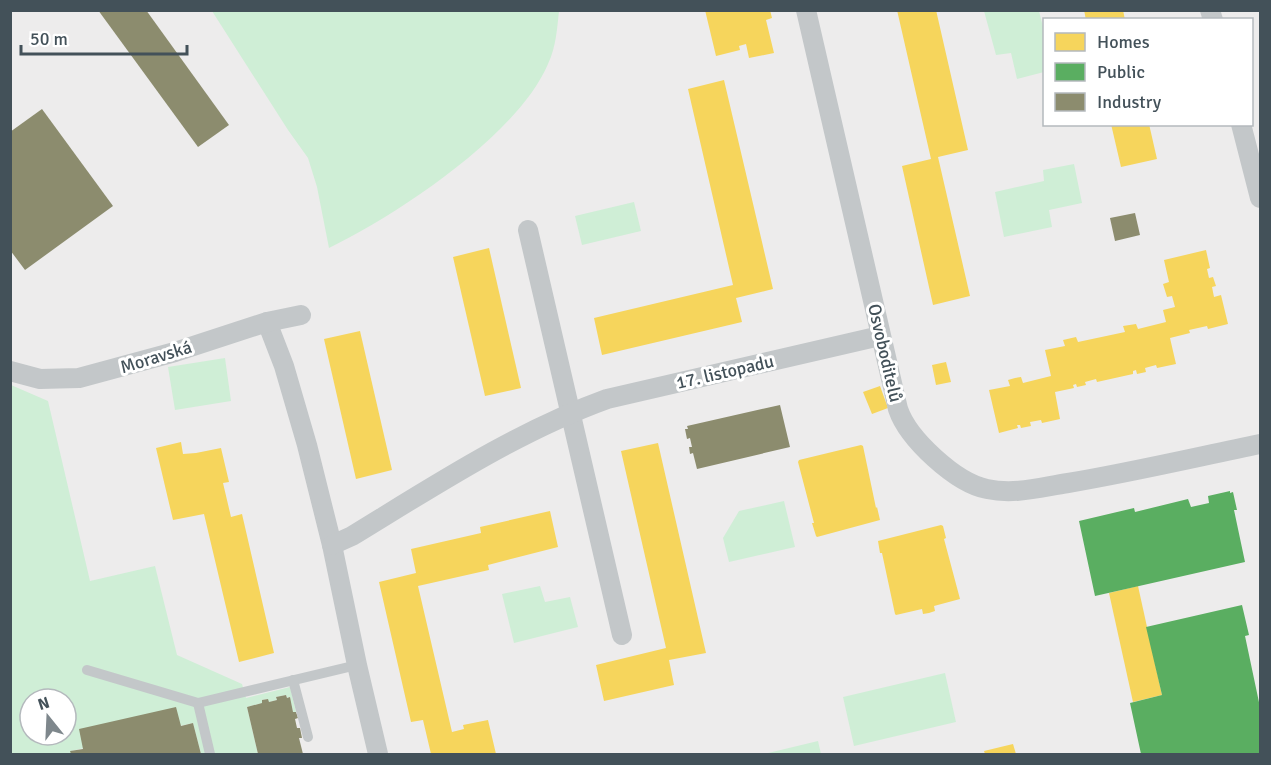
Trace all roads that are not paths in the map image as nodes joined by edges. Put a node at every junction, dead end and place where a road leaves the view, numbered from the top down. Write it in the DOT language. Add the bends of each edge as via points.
graph roads {
  1 [pos="806,10"];
  2 [pos="1242,126"];
  3 [pos="1260,198"];
  4 [pos="528,230"];
  5 [pos="301,315"];
  6 [pos="267,322"];
  7 [pos="880,336"];
  8 [pos="10,371"];
  9 [pos="571,412"];
  10 [pos="1260,444"];
  11 [pos="332,545"];
  12 [pos="622,635"];
  13 [pos="357,665"];
  14 [pos="87,670"];
  15 [pos="293,680"];
  16 [pos="198,703"];
  17 [pos="308,737"];
  18 [pos="210,754"];
  19 [pos="378,754"];
  1 -- 7 [label="street, Osvoboditelů"];
  2 -- 3 [label="street"];
  4 -- 9 [label="street"];
  5 -- 6 [label="street, Moravská"];
  6 -- 8 [label="street, Moravská" via="79,378 40,379"];
  6 -- 11 [label="street" via="299,416"];
  7 -- 9 [label="street, 17. listopadu" via="607,399"];
  7 -- 10 [label="street, Osvoboditelů" via="898,409 908,427 943,464 984,489 1014,492"];
  9 -- 11 [label="street, 17. listopadu"];
  9 -- 12 [label="street"];
  11 -- 13 [label="street"];
  13 -- 15 [label="lane"];
  13 -- 19 [label="street"];
  14 -- 16 [label="lane"];
  15 -- 16 [label="lane"];
  15 -- 17 [label="lane"];
  16 -- 18 [label="lane"];
}
